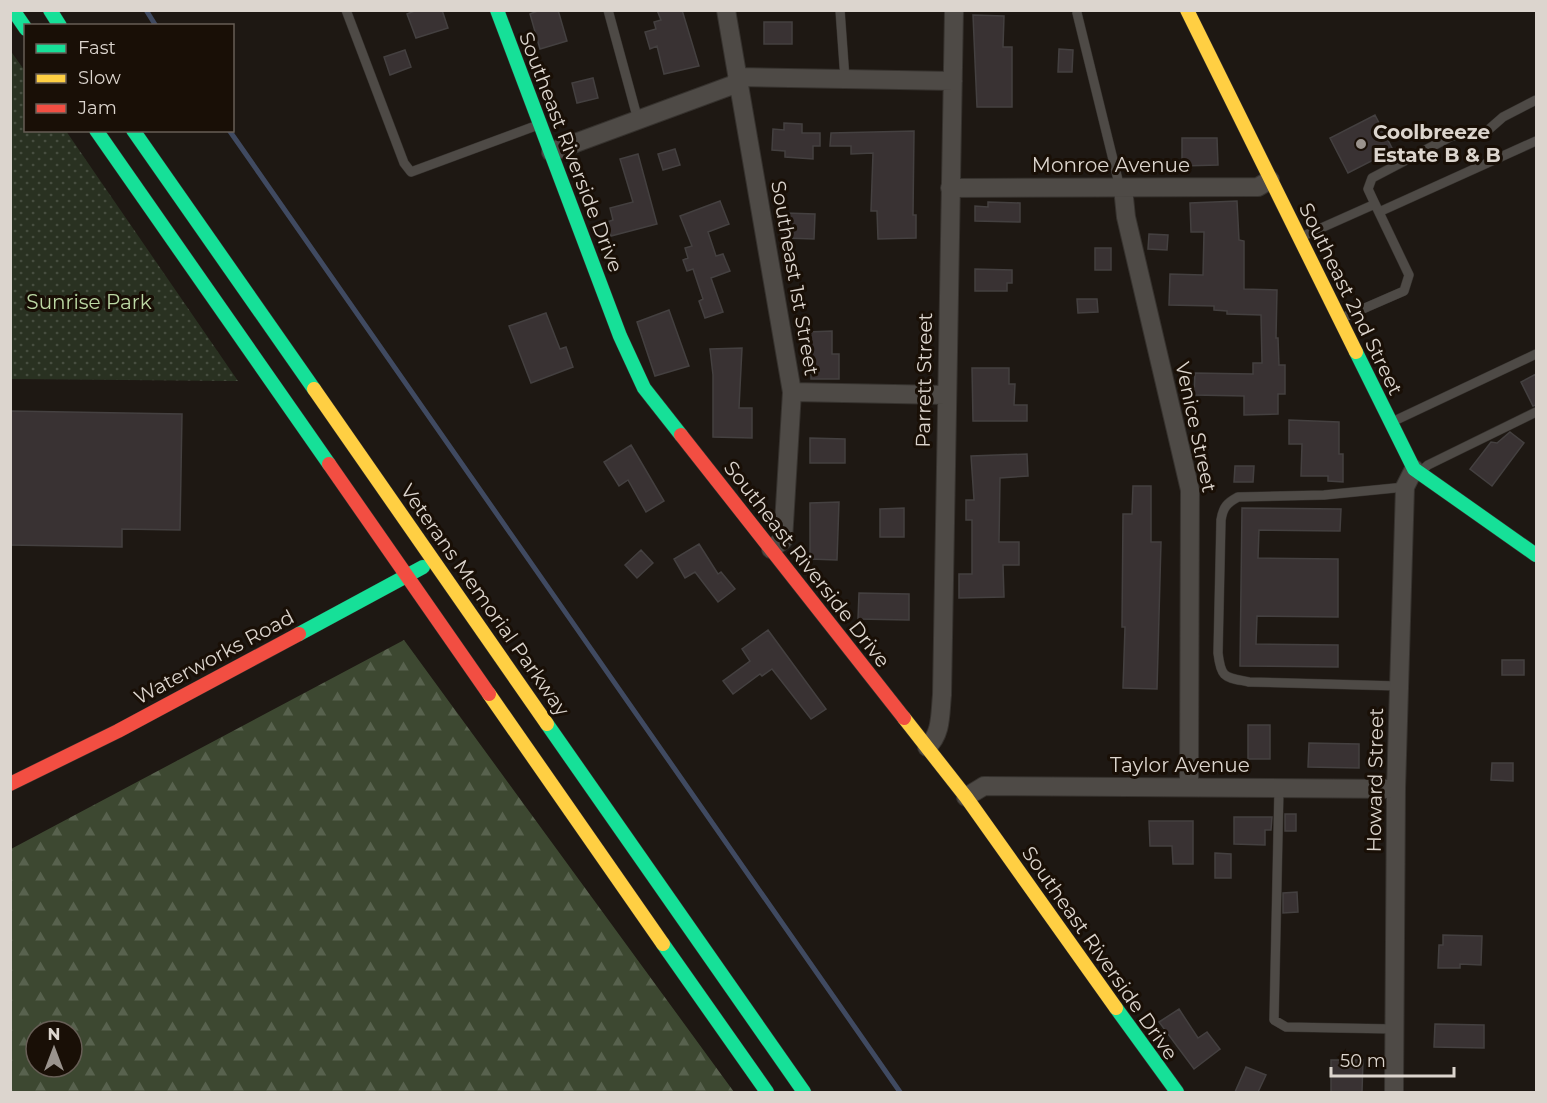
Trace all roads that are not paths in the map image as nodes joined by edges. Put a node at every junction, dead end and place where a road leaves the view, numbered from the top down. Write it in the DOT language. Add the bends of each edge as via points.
graph roads {
  1 [pos="13,10"];
  2 [pos="50,10"];
  3 [pos="346,10"];
  4 [pos="496,10"];
  5 [pos="608,10"];
  6 [pos="726,10"];
  7 [pos="840,10"];
  8 [pos="954,10"];
  9 [pos="1186,10"];
  10 [pos="1077,13"];
  11 [pos="59,24"];
  12 [pos="24,26"];
  13 [pos="845,79"];
  14 [pos="738,80"];
  15 [pos="953,81"];
  16 [pos="1536,100"];
  17 [pos="638,120"];
  18 [pos="540,124"];
  19 [pos="97,132"];
  20 [pos="135,132"];
  21 [pos="1536,141"];
  22 [pos="551,152"];
  23 [pos="1270,180"];
  24 [pos="950,188"];
  25 [pos="1121,188"];
  26 [pos="1377,208"];
  27 [pos="1299,238"];
  28 [pos="1339,319"];
  29 [pos="1536,354"];
  30 [pos="792,392"];
  31 [pos="945,395"];
  32 [pos="1536,412"];
  33 [pos="1391,423"];
  34 [pos="1416,471"];
  35 [pos="1405,487"];
  36 [pos="771,549"];
  37 [pos="1536,555"];
  38 [pos="434,561"];
  39 [pos="406,576"];
  40 [pos="1399,686"];
  41 [pos="927,747"];
  42 [pos="10,784"];
  43 [pos="1189,787"];
  44 [pos="1279,788"];
  45 [pos="1396,789"];
  46 [pos="966,797"];
  47 [pos="1395,1029"];
  48 [pos="767,1092"];
  49 [pos="804,1092"];
  50 [pos="1177,1092"];
  51 [pos="1394,1092"];
  1 -- 12 [label="main road"];
  2 -- 11 [label="main road"];
  3 -- 18 [label="lane" via="404,163 411,172"];
  4 -- 18 [label="main road, Southeast Riverside Drive"];
  5 -- 17 [label="lane"];
  6 -- 14 [label="street, Southeast 1st Street"];
  7 -- 13 [label="lane"];
  8 -- 15 [label="street, Parrett Street"];
  9 -- 23 [label="main road, Southeast 2nd Street"];
  10 -- 25 [label="lane"];
  13 -- 14 [label="street"];
  13 -- 15 [label="street"];
  14 -- 17 [label="street"];
  14 -- 30 [label="street, Southeast 1st Street"];
  15 -- 24 [label="street, Parrett Street"];
  16 -- 26 [label="lane" via="1503,117 1487,131 1452,136 1372,178 1368,189"];
  17 -- 22 [label="street"];
  18 -- 22 [label="main road, Southeast Riverside Drive"];
  19 -- 39 [label="main road"];
  20 -- 38 [label="main road, Veterans Memorial Parkway"];
  21 -- 26 [label="lane"];
  22 -- 36 [label="main road, Southeast Riverside Drive" via="634,369 654,402"];
  23 -- 25 [label="street, Monroe Avenue" via="1258,187"];
  23 -- 27 [label="main road, Southeast 2nd Street"];
  24 -- 25 [label="street, Monroe Avenue"];
  24 -- 31 [label="street, Parrett Street"];
  25 -- 43 [label="street, Venice Street" via="1190,490"];
  26 -- 27 [label="lane"];
  26 -- 28 [label="lane" via="1408,275 1408,283 1404,291"];
  27 -- 28 [label="main road, Southeast 2nd Street"];
  28 -- 33 [label="main road, Southeast 2nd Street"];
  29 -- 33 [label="lane"];
  30 -- 31 [label="street"];
  30 -- 36 [label="street, Southeast 1st Street" via="783,540"];
  31 -- 41 [label="street, Parrett Street" via="942,695 936,740"];
  32 -- 34 [label="lane"];
  33 -- 34 [label="main road, Southeast 2nd Street"];
  34 -- 35 [label="street, Howard Street"];
  34 -- 37 [label="main road, Southeast 2nd Street"];
  35 -- 40 [label="street, Howard Street"];
  35 -- 40 [label="lane" via="1324,495 1238,497 1222,510 1221,520 1218,654 1220,672 1226,678"];
  36 -- 41 [label="main road, Southeast Riverside Drive"];
  38 -- 39 [label="main road, Waterworks Road"];
  38 -- 49 [label="main road, Veterans Memorial Parkway"];
  39 -- 42 [label="main road, Waterworks Road" via="118,731"];
  39 -- 48 [label="main road"];
  40 -- 45 [label="street, Howard Street"];
  41 -- 46 [label="main road, Southeast Riverside Drive"];
  43 -- 44 [label="street, Taylor Avenue"];
  43 -- 46 [label="street, Taylor Avenue" via="984,786"];
  44 -- 45 [label="street, Taylor Avenue"];
  44 -- 47 [label="lane" via="1274,1020 1286,1027"];
  45 -- 47 [label="street, Howard Street"];
  46 -- 50 [label="main road, Southeast Riverside Drive"];
  47 -- 51 [label="street, Howard Street"];
}
